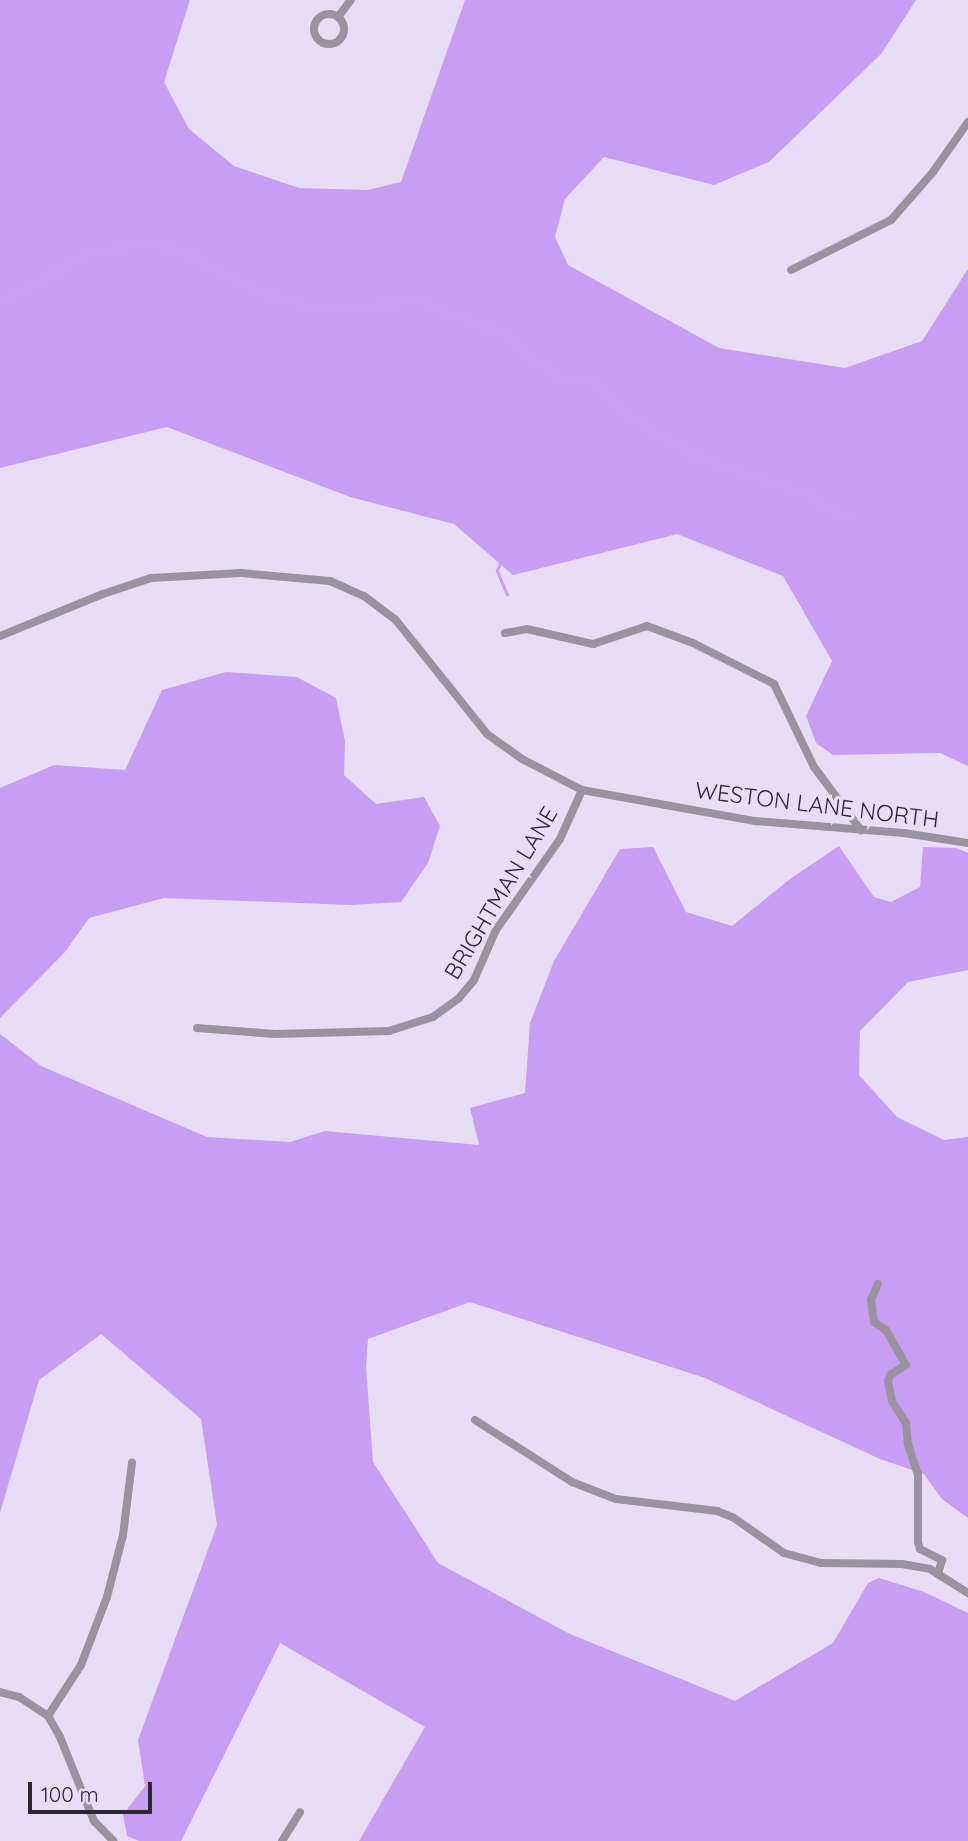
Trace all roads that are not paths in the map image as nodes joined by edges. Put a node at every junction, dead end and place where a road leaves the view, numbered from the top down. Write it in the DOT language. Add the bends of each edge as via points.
graph roads {
  1 [pos="351,0"];
  2 [pos="338,17"];
  3 [pos="968,122"];
  4 [pos="791,270"];
  5 [pos="505,633"];
  6 [pos="0,636"];
  7 [pos="582,790"];
  8 [pos="861,830"];
  9 [pos="968,843"];
  10 [pos="197,1028"];
  11 [pos="878,1284"];
  12 [pos="474,1420"];
  13 [pos="132,1463"];
  14 [pos="938,1574"];
  15 [pos="968,1593"];
  16 [pos="0,1692"];
  17 [pos="48,1716"];
  18 [pos="300,1812"];
  19 [pos="113,1841"];
  20 [pos="282,1841"];
  1 -- 2 [label="street"];
  3 -- 4 [label="street" via="891,220"];
  5 -- 8 [label="street" via="527,629 593,644 647,625 774,684 814,767"];
  6 -- 7 [label="street, WESTON LANE NORTH" via="151,579 241,573 330,581 364,596 395,619 487,734 522,759"];
  7 -- 8 [label="street, WESTON LANE NORTH" via="755,821"];
  7 -- 10 [label="street, BRIGHTMAN LANE" via="560,839 510,907 474,980 433,1017 382,1031 275,1034"];
  8 -- 9 [label="street, WESTON LANE NORTH"];
  11 -- 14 [label="street" via="871,1300 874,1322 886,1329 906,1365 888,1381 892,1401 906,1423 918,1474 918,1542 920,1549 942,1560"];
  12 -- 14 [label="street" via="572,1482 615,1499 716,1511 734,1518 784,1553 821,1563 902,1564"];
  13 -- 17 [label="street" via="123,1535 107,1597 81,1665"];
  14 -- 15 [label="street"];
  16 -- 17 [label="street" via="19,1697"];
  17 -- 19 [label="street" via="94,1821"];
  18 -- 20 [label="street"];
}
